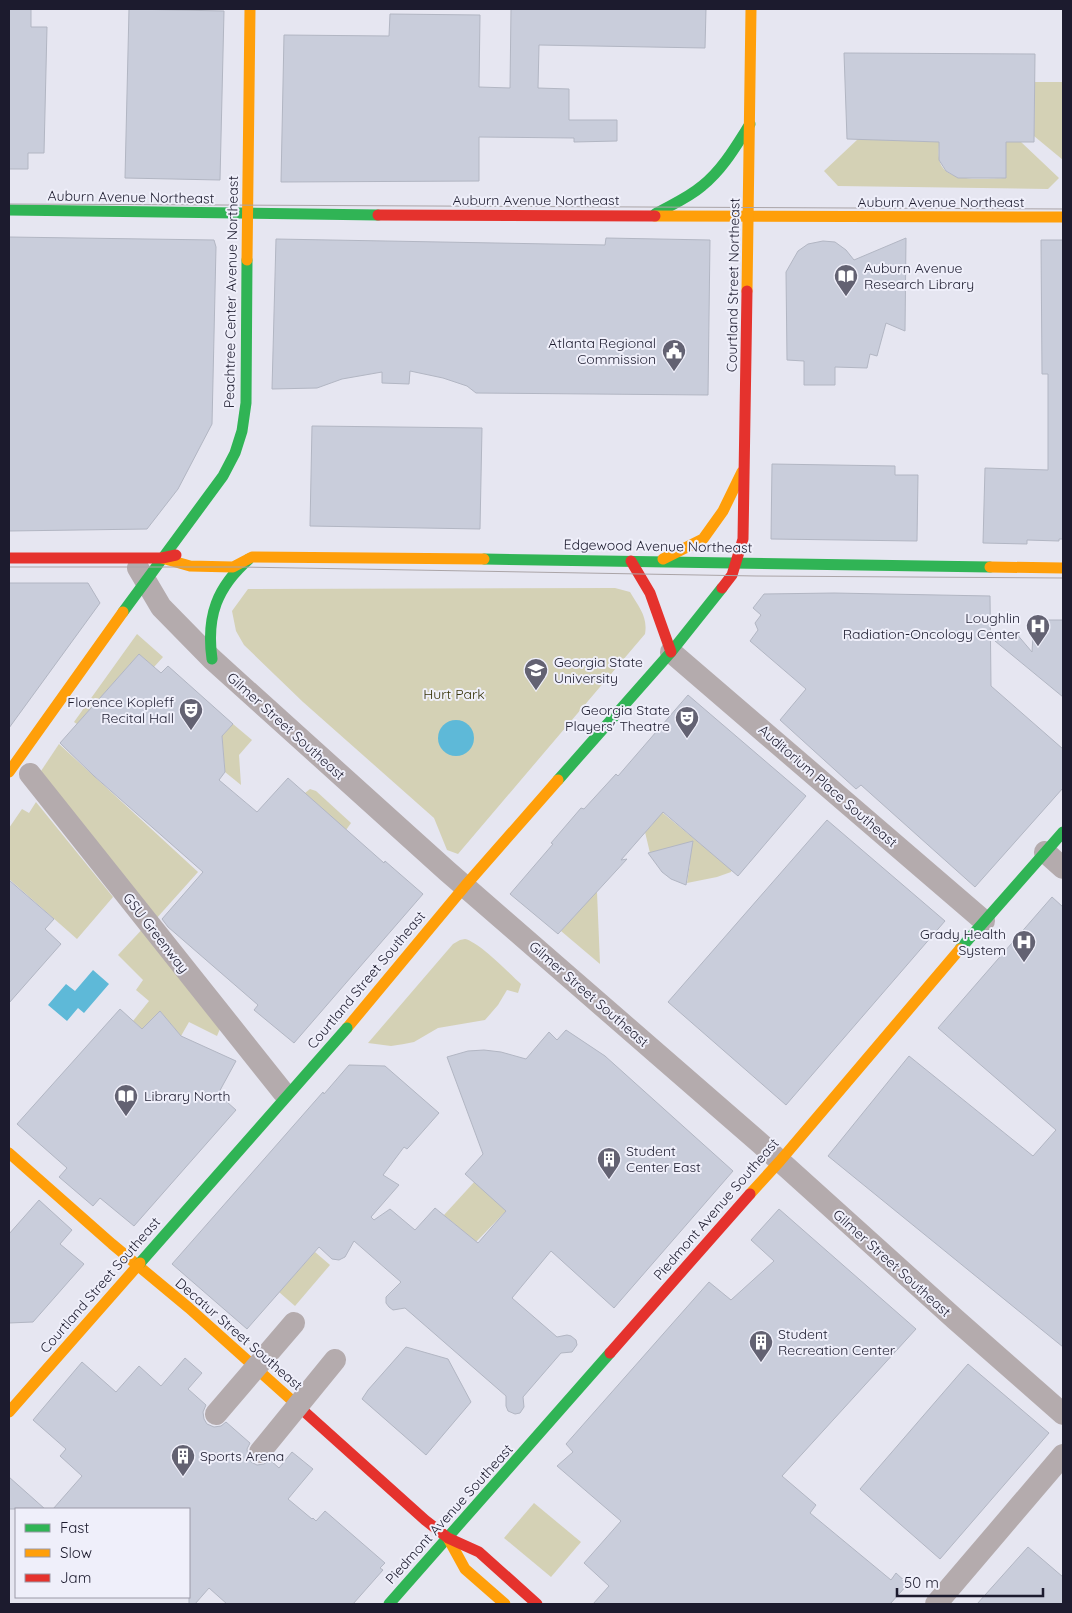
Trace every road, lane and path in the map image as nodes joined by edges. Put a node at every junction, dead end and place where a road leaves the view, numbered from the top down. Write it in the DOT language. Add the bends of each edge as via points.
graph roads {
  1 [pos="250,9"];
  2 [pos="752,9"];
  3 [pos="750,124"];
  4 [pos="9,210"];
  5 [pos="249,214"];
  6 [pos="652,215"];
  7 [pos="749,216"];
  8 [pos="1063,217"];
  9 [pos="746,464"];
  10 [pos="239,548"];
  11 [pos="187,552"];
  12 [pos="252,557"];
  13 [pos="9,558"];
  14 [pos="134,558"];
  15 [pos="162,558"];
  16 [pos="631,561"];
  17 [pos="658,561"];
  18 [pos="737,562"];
  19 [pos="1063,568"];
  20 [pos="145,583"];
  21 [pos="671,652"];
  22 [pos="212,659"];
  23 [pos="16,767"];
  24 [pos="1063,832"];
  25 [pos="1045,852"];
  26 [pos="1063,868"];
  27 [pos="465,886"];
  28 [pos="984,921"];
  29 [pos="283,1092"];
  30 [pos="9,1153"];
  31 [pos="780,1161"];
  32 [pos="294,1323"];
  33 [pos="335,1360"];
  34 [pos="9,1412"];
  35 [pos="216,1414"];
  36 [pos="1063,1414"];
  37 [pos="260,1452"];
  38 [pos="1063,1455"];
  39 [pos="448,1538"];
  40 [pos="388,1604"];
  41 [pos="505,1604"];
  42 [pos="537,1604"];
  43 [pos="936,1604"];
  1 -- 5 [label="main road, Peachtree Center Avenue Northeast"];
  2 -- 3 [label="main road, Courtland Street Northeast"];
  3 -- 6 [label="main road" via="711,178 693,193"];
  3 -- 7 [label="main road, Courtland Street Northeast"];
  4 -- 5 [label="main road, Auburn Avenue Northeast"];
  5 -- 6 [label="main road, Auburn Avenue Northeast"];
  5 -- 15 [label="main road, Peachtree Center Avenue Northeast" via="246,403 242,431 223,476"];
  6 -- 7 [label="main road, Auburn Avenue Northeast"];
  7 -- 8 [label="main road, Auburn Avenue Northeast"];
  7 -- 9 [label="main road, Courtland Street Northeast"];
  9 -- 17 [label="main road" via="723,511 703,539"];
  9 -- 18 [label="main road, Courtland Street Northeast" via="743,539"];
  10 -- 12 [label="main road"];
  11 -- 15 [label="main road, Edgewood Avenue Northeast"];
  12 -- 15 [label="main road, Edgewood Avenue Northeast" via="233,567 190,566"];
  12 -- 16 [label="main road, Edgewood Avenue Northeast"];
  12 -- 22 [label="main road" via="234,572 224,586 212,614"];
  13 -- 14 [label="main road, Edgewood Avenue Northeast"];
  14 -- 15 [label="main road, Edgewood Avenue Northeast"];
  14 -- 20 [label="street, Gilmer Street Southeast"];
  15 -- 20 [label="main road, Peachtree Center Avenue Northeast"];
  16 -- 17 [label="main road, Edgewood Avenue Northeast"];
  16 -- 21 [label="main road" via="655,603"];
  17 -- 18 [label="main road, Edgewood Avenue Northeast"];
  18 -- 19 [label="main road, Edgewood Avenue Northeast"];
  18 -- 21 [label="main road, Courtland Street Southeast" via="732,575"];
  20 -- 22 [label="street, Gilmer Street Southeast" via="161,607"];
  20 -- 23 [label="main road, Peachtree Center Avenue Northeast"];
  21 -- 27 [label="main road, Courtland Street Southeast"];
  21 -- 28 [label="street, Auditorium Place Southeast"];
  22 -- 27 [label="street, Gilmer Street Southeast"];
  23 -- 29 [label="street, GSU Greenway"];
  24 -- 25 [label="main road, Piedmont Avenue Southeast"];
  25 -- 26 [label="street"];
  25 -- 28 [label="main road, Piedmont Avenue Southeast"];
  27 -- 31 [label="street, Gilmer Street Southeast"];
  27 -- 34 [label="main road, Courtland Street Southeast, bridge" via="347,1028"];
  28 -- 31 [label="main road, Piedmont Avenue Southeast"];
  30 -- 39 [label="main road, Decatur Street Southeast"];
  31 -- 36 [label="street, Gilmer Street Southeast"];
  31 -- 39 [label="main road, Piedmont Avenue Southeast"];
  32 -- 35 [label="street, bridge"];
  33 -- 37 [label="street, bridge"];
  38 -- 43 [label="street"];
  39 -- 40 [label="main road, Piedmont Avenue Southeast"];
  39 -- 41 [label="main road, Decatur Street Southeast" via="465,1570"];
  39 -- 42 [label="main road, Decatur Street Southeast" via="479,1552"];
}
